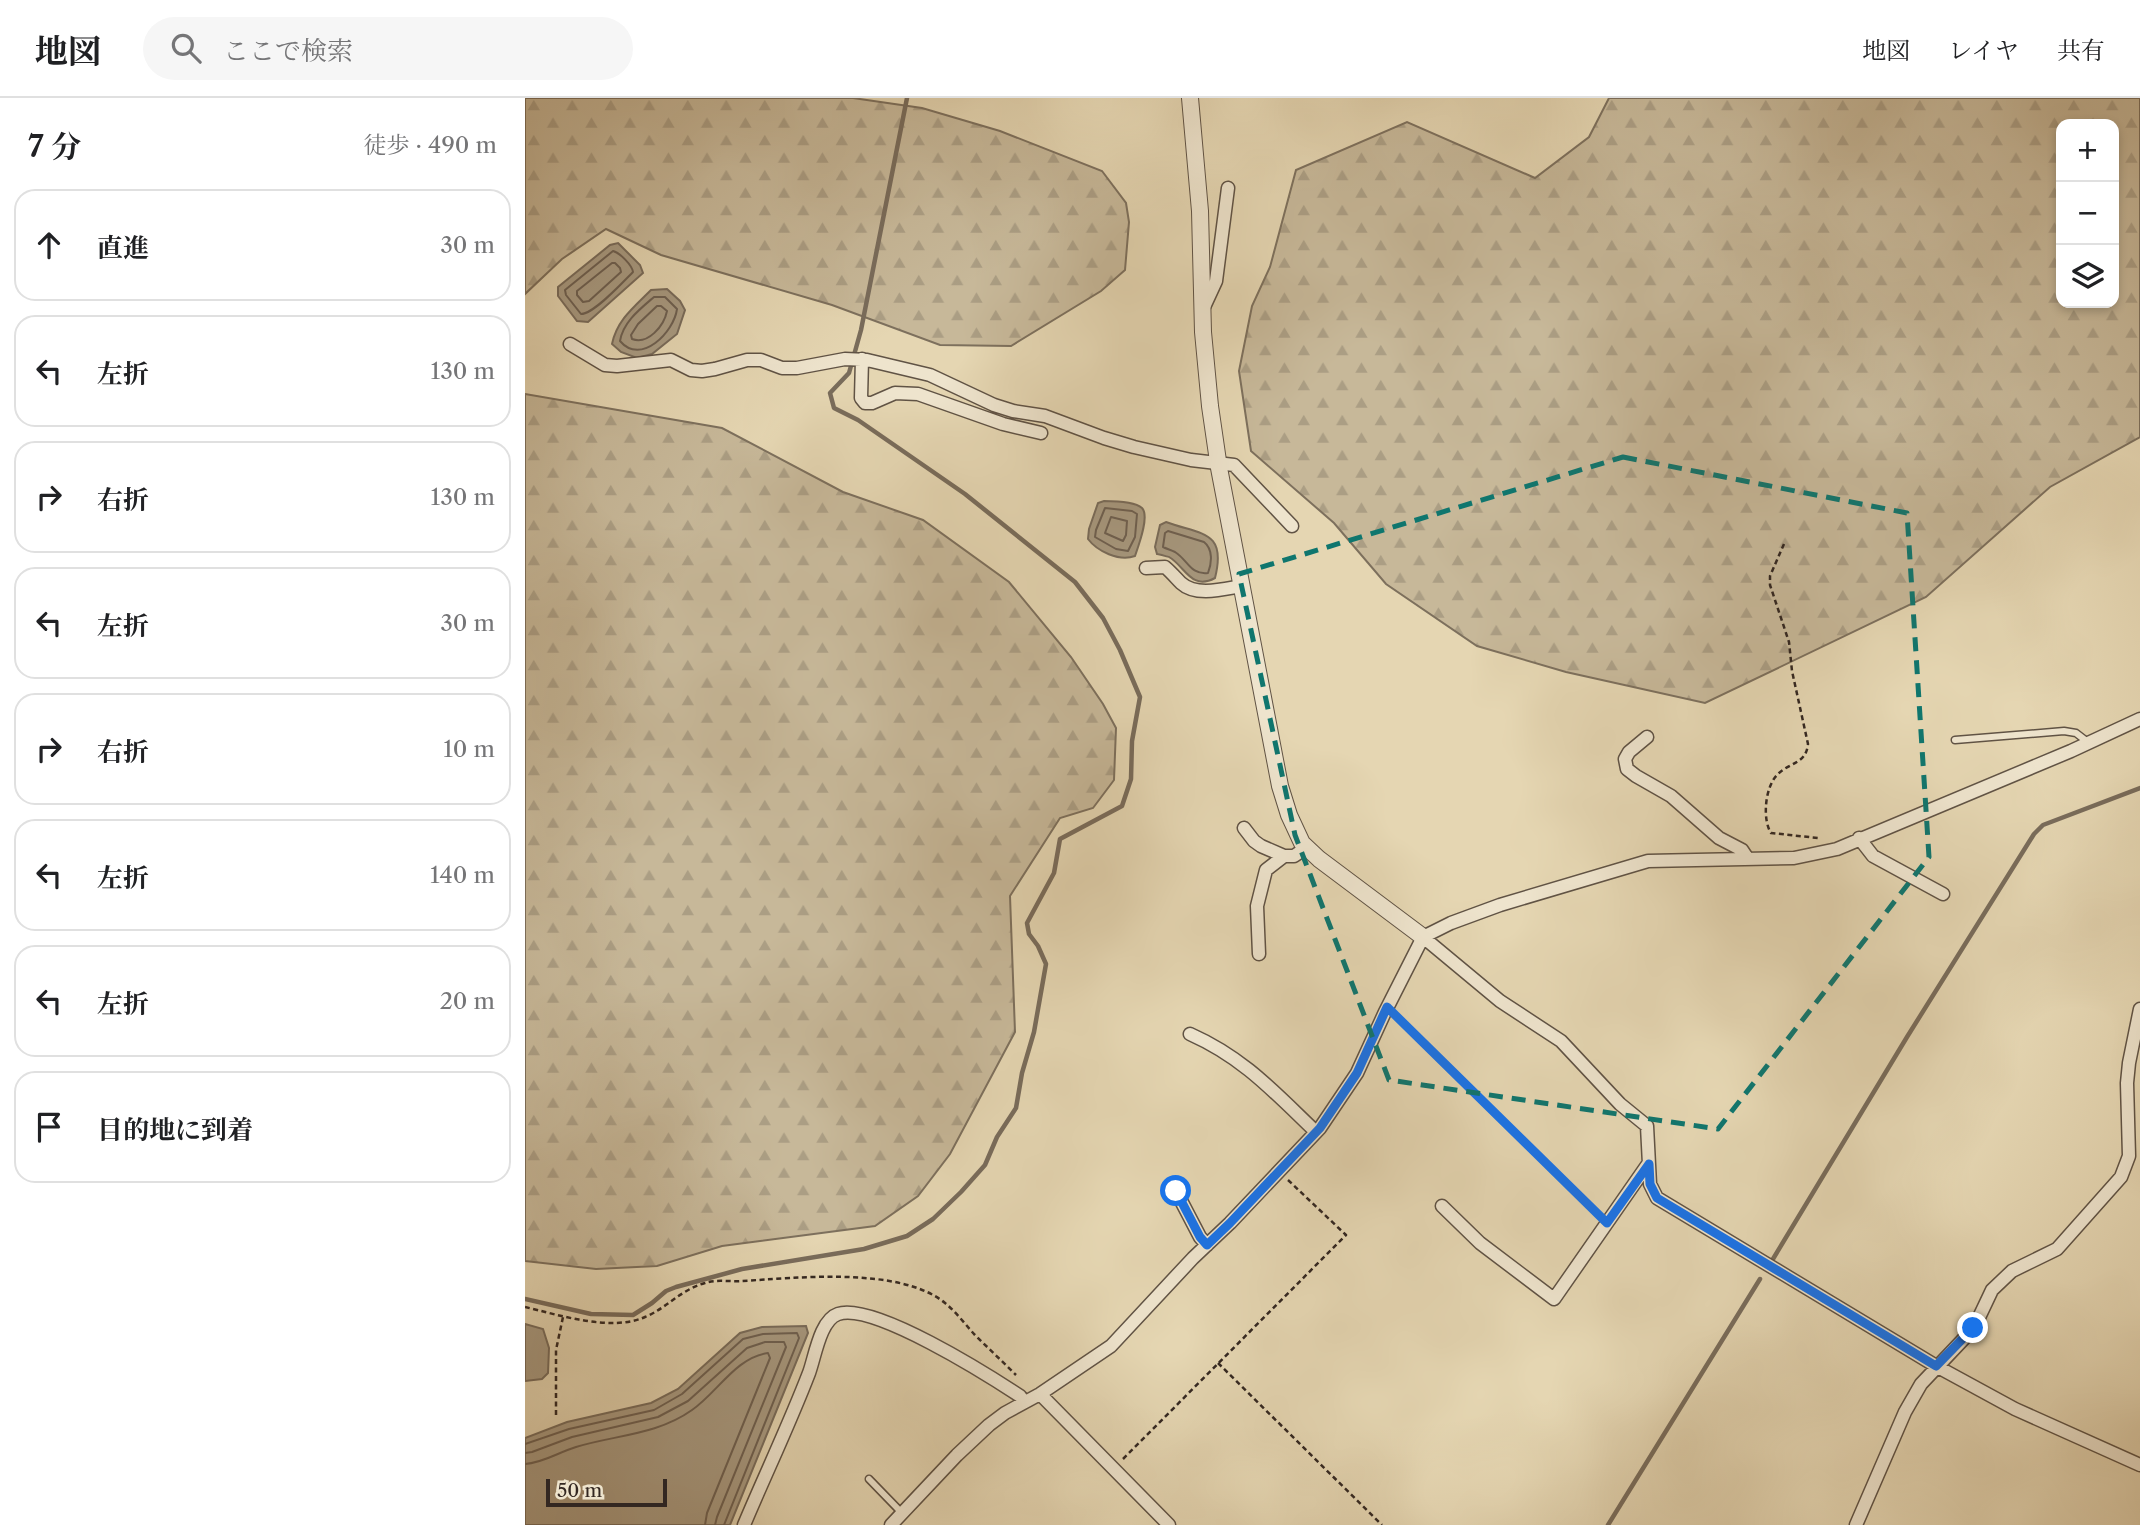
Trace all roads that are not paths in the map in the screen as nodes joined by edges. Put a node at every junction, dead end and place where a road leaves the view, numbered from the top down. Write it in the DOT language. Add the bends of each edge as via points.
graph roads {
  1 [pos="1190,98"];
  2 [pos="1228,188"];
  3 [pos="1202,311"];
  4 [pos="570,344"];
  5 [pos="862,359"];
  6 [pos="1041,433"];
  7 [pos="1219,464"];
  8 [pos="1292,526"];
  9 [pos="1146,568"];
  10 [pos="1242,586"];
  11 [pos="2140,719"];
  12 [pos="1647,737"];
  13 [pos="1955,740"];
  14 [pos="2089,743"];
  15 [pos="1244,828"];
  16 [pos="1859,838"];
  17 [pos="1306,848"];
  18 [pos="1284,856"];
  19 [pos="1748,859"];
  20 [pos="1943,894"];
  21 [pos="1423,937"];
  22 [pos="1259,954"];
  23 [pos="2140,1009"];
  24 [pos="1190,1034"];
  25 [pos="1316,1132"];
  26 [pos="1649,1164"];
  27 [pos="1176,1191"];
  28 [pos="1442,1206"];
  29 [pos="1207,1245"];
  30 [pos="1936,1366"];
  31 [pos="1034,1397"];
  32 [pos="2140,1465"];
  33 [pos="869,1479"];
  34 [pos="902,1513"];
  35 [pos="744,1525"];
  36 [pos="891,1525"];
  37 [pos="1169,1525"];
  38 [pos="1856,1525"];
  1 -- 3 [label="street" via="1200,211"];
  2 -- 3 [label="street" via="1216,281"];
  3 -- 7 [label="street"];
  4 -- 5 [label="street" via="605,365 671,360 702,371 747,360 797,368"];
  5 -- 6 [label="street" via="861,398 865,403 895,393 918,394"];
  5 -- 7 [label="street" via="930,376 994,405 1045,416 1134,447"];
  7 -- 8 [label="street" via="1234,465"];
  7 -- 10 [label="street"];
  9 -- 10 [label="street" via="1165,567 1194,589"];
  10 -- 17 [label="street" via="1280,786"];
  11 -- 14 [label="street"];
  12 -- 19 [label="street" via="1629,752 1627,769 1671,796"];
  13 -- 14 [label="lane" via="2064,731"];
  14 -- 16 [label="street"];
  15 -- 18 [label="street" via="1261,846"];
  16 -- 19 [label="street" via="1836,849 1794,858"];
  16 -- 20 [label="street" via="1874,856"];
  17 -- 18 [label="street"];
  17 -- 21 [label="street"];
  18 -- 22 [label="street" via="1266,870 1257,906"];
  19 -- 21 [label="street" via="1648,861 1500,905"];
  21 -- 25 [label="street" via="1357,1073"];
  21 -- 26 [label="street" via="1500,1000 1561,1041 1647,1126"];
  23 -- 30 [label="street" via="2127,1083 2129,1156 2121,1177 2057,1249 2012,1271 1992,1290 1973,1328"];
  24 -- 25 [label="street" via="1249,1068"];
  25 -- 29 [label="street"];
  26 -- 28 [label="street" via="1554,1299 1480,1244"];
  26 -- 30 [label="street" via="1650,1184 1657,1198"];
  27 -- 29 [label="street"];
  29 -- 31 [label="street" via="1111,1346"];
  30 -- 32 [label="street" via="2015,1409"];
  30 -- 38 [label="street" via="1905,1412"];
  31 -- 34 [label="street" via="989,1425"];
  31 -- 35 [label="street" via="1020,1396 979,1370 869,1315 836,1314 821,1335"];
  31 -- 37 [label="street"];
  33 -- 34 [label="lane"];
  34 -- 36 [label="street"];
}
